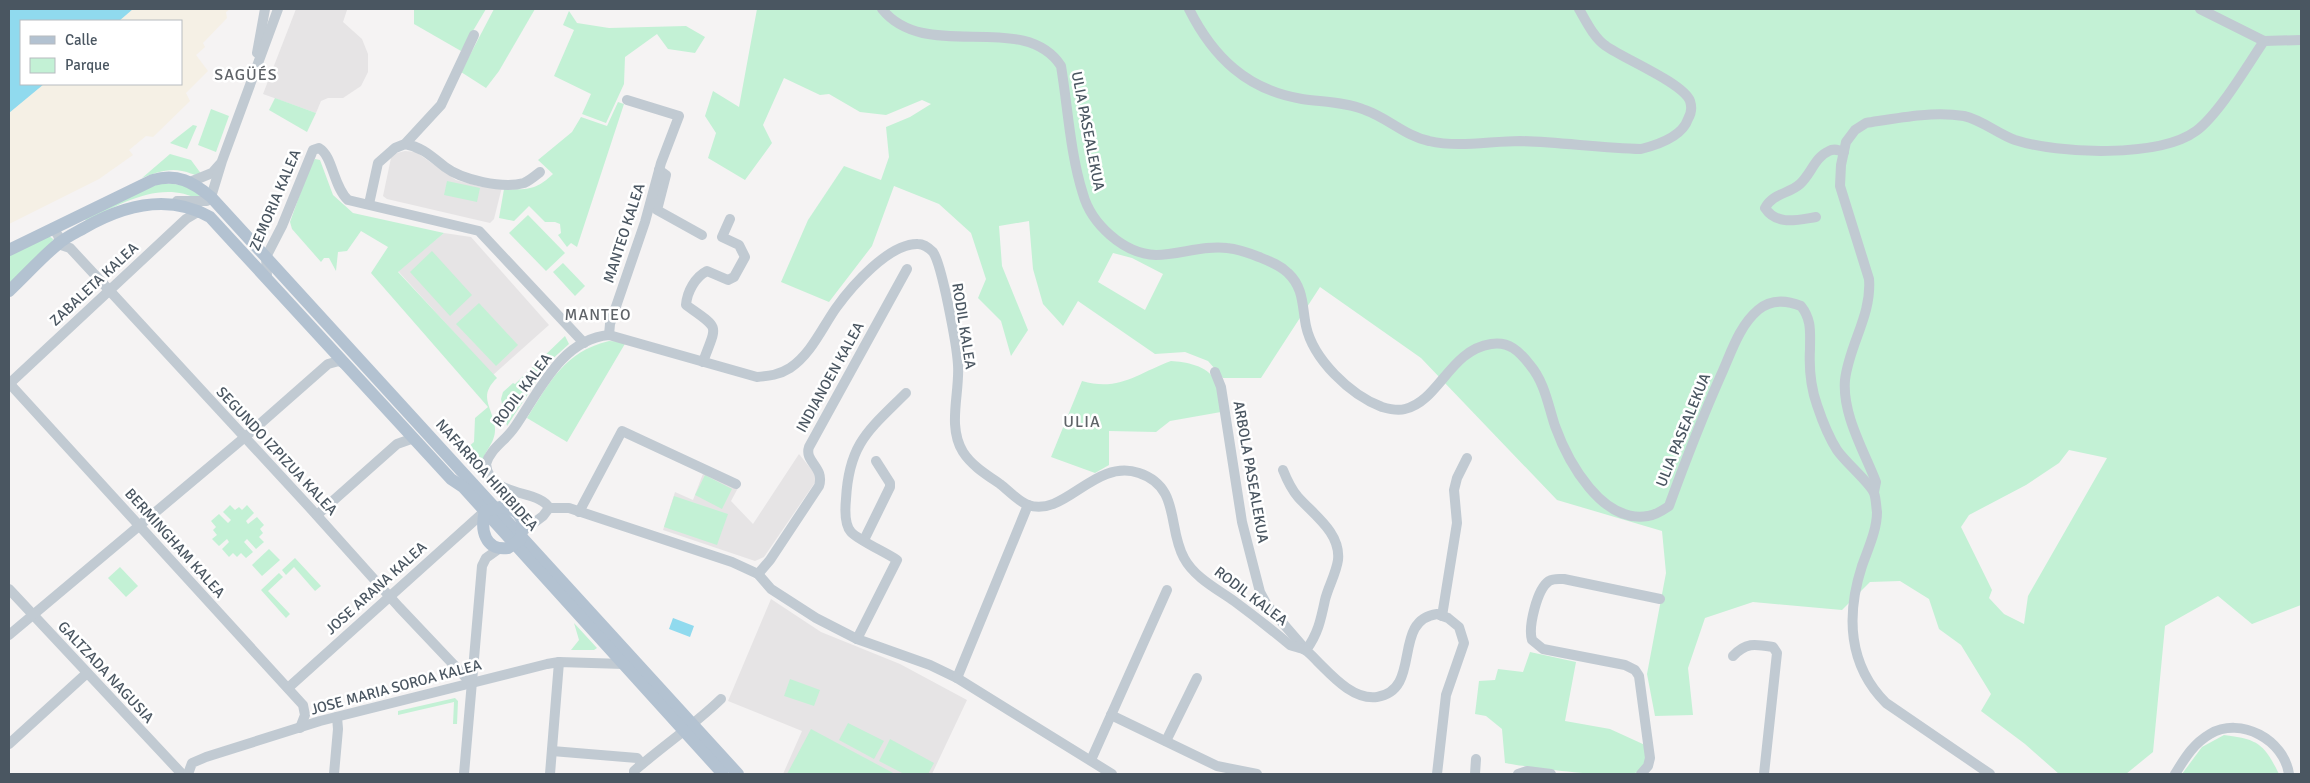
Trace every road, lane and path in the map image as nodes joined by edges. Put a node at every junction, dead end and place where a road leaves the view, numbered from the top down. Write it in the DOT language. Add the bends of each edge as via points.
graph roads {
  1 [pos="264,9"];
  2 [pos="278,9"];
  3 [pos="882,9"];
  4 [pos="1189,9"];
  5 [pos="1579,9"];
  6 [pos="2200,9"];
  7 [pos="474,35"];
  8 [pos="2301,40"];
  9 [pos="2264,41"];
  10 [pos="262,44"];
  11 [pos="627,100"];
  12 [pos="405,144"];
  13 [pos="1844,152"];
  14 [pos="222,161"];
  15 [pos="659,170"];
  16 [pos="540,172"];
  17 [pos="190,182"];
  18 [pos="211,197"];
  19 [pos="141,204"];
  20 [pos="369,204"];
  21 [pos="203,213"];
  22 [pos="1816,217"];
  23 [pos="730,219"];
  24 [pos="53,228"];
  25 [pos="702,234"];
  26 [pos="58,244"];
  27 [pos="9,250"];
  28 [pos="266,257"];
  29 [pos="906,269"];
  30 [pos="267,276"];
  31 [pos="109,290"];
  32 [pos="9,291"];
  33 [pos="609,334"];
  34 [pos="584,343"];
  35 [pos="706,363"];
  36 [pos="350,367"];
  37 [pos="1215,372"];
  38 [pos="9,383"];
  39 [pos="906,393"];
  40 [pos="245,437"];
  41 [pos="414,438"];
  42 [pos="1467,458"];
  43 [pos="876,461"];
  44 [pos="1283,470"];
  45 [pos="736,484"];
  46 [pos="1874,492"];
  47 [pos="1028,505"];
  48 [pos="490,510"];
  49 [pos="546,512"];
  50 [pos="579,512"];
  51 [pos="517,513"];
  52 [pos="317,515"];
  53 [pos="138,525"];
  54 [pos="520,538"];
  55 [pos="864,540"];
  56 [pos="500,548"];
  57 [pos="758,574"];
  58 [pos="9,589"];
  59 [pos="1167,590"];
  60 [pos="389,596"];
  61 [pos="1660,599"];
  62 [pos="33,615"];
  63 [pos="1442,616"];
  64 [pos="9,636"];
  65 [pos="857,639"];
  66 [pos="1306,650"];
  67 [pos="1733,656"];
  68 [pos="559,662"];
  69 [pos="624,664"];
  70 [pos="87,673"];
  71 [pos="957,678"];
  72 [pos="1197,678"];
  73 [pos="470,683"];
  74 [pos="288,688"];
  75 [pos="721,699"];
  76 [pos="1111,715"];
  77 [pos="337,717"];
  78 [pos="688,726"];
  79 [pos="300,728"];
  80 [pos="1166,741"];
  81 [pos="9,744"];
  82 [pos="552,751"];
  83 [pos="1476,759"];
  84 [pos="1091,760"];
  85 [pos="642,764"];
  86 [pos="182,774"];
  87 [pos="188,774"];
  88 [pos="334,774"];
  89 [pos="464,774"];
  90 [pos="550,774"];
  91 [pos="634,774"];
  92 [pos="723,774"];
  93 [pos="738,774"];
  94 [pos="1112,774"];
  95 [pos="1257,774"];
  96 [pos="1437,774"];
  97 [pos="1476,774"];
  98 [pos="1518,774"];
  99 [pos="1551,774"];
  100 [pos="1642,774"];
  101 [pos="1764,774"];
  102 [pos="1990,774"];
  103 [pos="2175,774"];
  104 [pos="2290,774"];
  1 -- 10 [label="street"];
  2 -- 10 [label="street"];
  3 -- 46 [label="street, ULIA PASEALEKUA" via="902,25 922,34 1020,40 1054,55 1061,66 1083,195 1096,222 1117,240 1153,255 1226,248 1271,261 1299,285 1306,328 1316,351 1344,386 1381,406 1400,410 1415,405 1471,350 1499,343 1514,347 1532,367 1543,386 1556,429 1592,493 1616,511 1645,517 1669,506 1692,440 1734,344 1748,320 1759,309 1775,301 1792,303 1801,306 1807,314 1811,329 1812,384 1826,429 1837,450"];
  4 -- 5 [label="street" via="1215,52 1234,70 1260,86 1299,98 1365,110 1413,136 1430,141 1450,144 1519,141 1641,149 1656,146 1679,132 1691,113 1690,100 1677,86 1604,45"];
  6 -- 9 [label="street"];
  7 -- 12 [label="street" via="441,105"];
  8 -- 9 [label="street"];
  9 -- 13 [label="street" via="2205,124 2182,139 2157,146 2106,151 2042,147 2014,140 1966,117 1945,114 1866,123 1846,142"];
  10 -- 14 [label="street"];
  11 -- 15 [label="street, MANTEO KALEA" via="679,116"];
  12 -- 16 [label="street" via="418,146 464,178 501,184 525,183"];
  12 -- 20 [label="street" via="378,163"];
  13 -- 22 [label="street" via="1838,149 1820,157 1799,185 1770,200 1765,208 1770,215 1785,222"];
  13 -- 46 [label="street" via="1840,186 1869,279 1870,293 1845,381 1849,413 1876,482"];
  14 -- 17 [label="street" via="212,173"];
  14 -- 18 [label="street"];
  15 -- 25 [label="street, MANTEO KALEA" via="666,175 657,210"];
  15 -- 33 [label="street, MANTEO KALEA"];
  17 -- 18 [label="main road, NAFARROA HIRIBIDEA"];
  17 -- 24 [label="main road" via="174,177 153,180"];
  18 -- 19 [label="street" via="199,203 159,200"];
  18 -- 28 [label="main road, NAFARROA HIRIBIDEA"];
  19 -- 21 [label="main road" via="171,204"];
  19 -- 26 [label="main road" via="115,212"];
  20 -- 28 [label="street, ZEMORIA KALEA" via="348,200 341,194 327,156 319,148 313,150"];
  20 -- 34 [label="street" via="479,231"];
  21 -- 30 [label="main road, NAFARROA HIRIBIDEA" via="220,225"];
  21 -- 31 [label="street, ZABALETA KALEA" via="191,215"];
  23 -- 35 [label="street" via="722,237 740,245 745,257 734,277 728,280 707,271 698,275 686,298 686,305 712,323 715,331"];
  24 -- 26 [label="street" via="59,237"];
  24 -- 27 [label="main road"];
  26 -- 31 [label="street, SEGUNDO IZPIZUA KALEA" via="70,248"];
  26 -- 32 [label="main road"];
  28 -- 30 [label="street, ZEMORIA KALEA"];
  28 -- 48 [label="main road, NAFARROA HIRIBIDEA"];
  29 -- 57 [label="street, INDIANOEN KALEA" via="809,447 809,457 820,472 819,486"];
  30 -- 36 [label="main road, NAFARROA HIRIBIDEA"];
  31 -- 38 [label="street, ZABALETA KALEA"];
  31 -- 40 [label="street, SEGUNDO IZPIZUA KALEA"];
  33 -- 34 [label="street, RODIL KALEA"];
  33 -- 35 [label="street, RODIL KALEA"];
  34 -- 49 [label="street, RODIL KALEA" via="551,371 514,428 492,451 486,464 489,476 495,481 542,502"];
  35 -- 47 [label="street, RODIL KALEA" via="756,377 774,376 800,360 836,307 863,276 895,251 919,244 927,247 938,264 954,339 958,365 955,424 959,443 975,466"];
  36 -- 40 [label="street" via="339,361 328,364"];
  36 -- 41 [label="main road, NAFARROA HIRIBIDEA"];
  37 -- 66 [label="street, ARBOLA PASEALEKUA" via="1221,387 1242,522 1260,592 1267,605"];
  38 -- 53 [label="street, BERMINGHAM KALEA"];
  39 -- 55 [label="street" via="865,434 848,473 846,523 851,532"];
  40 -- 52 [label="street, SEGUNDO IZPIZUA KALEA"];
  40 -- 53 [label="street"];
  41 -- 48 [label="main road, NAFARROA HIRIBIDEA"];
  41 -- 52 [label="street" via="397,444"];
  42 -- 63 [label="street" via="1454,490 1457,523"];
  43 -- 55 [label="street" via="890,487"];
  44 -- 66 [label="street" via="1297,496 1327,527 1338,548 1324,613 1315,638"];
  45 -- 50 [label="street" via="622,431"];
  46 -- 102 [label="street" via="1876,526 1854,589 1852,609 1851,629 1858,659 1874,692 1886,703"];
  47 -- 66 [label="street, RODIL KALEA" via="1053,503 1109,472 1130,471 1151,478 1170,501 1180,550 1192,570 1290,645"];
  47 -- 71 [label="street"];
  48 -- 51 [label="main road" via="509,508"];
  48 -- 54 [label="main road, NAFARROA HIRIBIDEA"];
  48 -- 56 [label="main road" via="482,526 484,535 489,543"];
  48 -- 60 [label="street, JOSE ARANA KALEA"];
  49 -- 50 [label="street" via="556,507"];
  49 -- 51 [label="street" via="527,517"];
  49 -- 54 [label="street"];
  50 -- 57 [label="street" via="732,562"];
  51 -- 54 [label="main road" via="522,520"];
  52 -- 60 [label="street, SEGUNDO IZPIZUA KALEA"];
  53 -- 62 [label="street"];
  53 -- 74 [label="street, BERMINGHAM KALEA"];
  54 -- 56 [label="main road" via="508,548"];
  54 -- 69 [label="main road, NAFARROA HIRIBIDEA"];
  54 -- 78 [label="main road, NAFARROA HIRIBIDEA"];
  55 -- 65 [label="street" via="897,560"];
  56 -- 73 [label="street" via="486,558 482,566"];
  57 -- 65 [label="street" via="771,589"];
  58 -- 62 [label="street, GALTZADA NAGUSIA"];
  59 -- 76 [label="street"];
  60 -- 73 [label="street, SEGUNDO IZPIZUA KALEA"];
  60 -- 74 [label="street, JOSE ARANA KALEA"];
  61 -- 100 [label="street" via="1564,578 1555,579 1540,591 1531,626 1532,640 1543,649 1625,666 1639,676 1650,758"];
  62 -- 64 [label="street"];
  62 -- 70 [label="street, GALTZADA NAGUSIA"];
  63 -- 66 [label="street, RODIL KALEA" via="1429,615 1417,625 1409,643 1402,678 1395,690 1376,697 1358,694 1330,674"];
  63 -- 96 [label="street" via="1459,627 1464,643 1446,695"];
  65 -- 71 [label="street"];
  67 -- 101 [label="street" via="1740,648 1752,643 1773,647 1777,652"];
  68 -- 69 [label="street, JOSE MARIA SOROA KALEA"];
  68 -- 73 [label="street, JOSE MARIA SOROA KALEA"];
  68 -- 82 [label="street"];
  69 -- 78 [label="main road, NAFARROA HIRIBIDEA"];
  70 -- 81 [label="street"];
  70 -- 86 [label="street, GALTZADA NAGUSIA"];
  71 -- 84 [label="street"];
  72 -- 80 [label="street"];
  73 -- 77 [label="street, JOSE MARIA SOROA KALEA"];
  73 -- 89 [label="street"];
  74 -- 79 [label="street, BERMINGHAM KALEA" via="305,709"];
  75 -- 78 [label="street"];
  76 -- 80 [label="street"];
  76 -- 84 [label="street"];
  77 -- 79 [label="street, JOSE MARIA SOROA KALEA"];
  77 -- 88 [label="street"];
  78 -- 85 [label="street"];
  78 -- 92 [label="main road, NAFARROA HIRIBIDEA"];
  78 -- 93 [label="main road, NAFARROA HIRIBIDEA"];
  79 -- 87 [label="street, JOSE MARIA SOROA KALEA" via="206,757 192,763"];
  80 -- 95 [label="street" via="1217,766"];
  82 -- 85 [label="street" via="637,758"];
  82 -- 90 [label="street"];
  83 -- 97 [label="street"];
  84 -- 94 [label="street"];
  85 -- 91 [label="street"];
  98 -- 99 [label="street" via="1527,771"];
  103 -- 104 [label="street" via="2200,741 2226,728 2264,737 2278,747 2288,761"];
}
